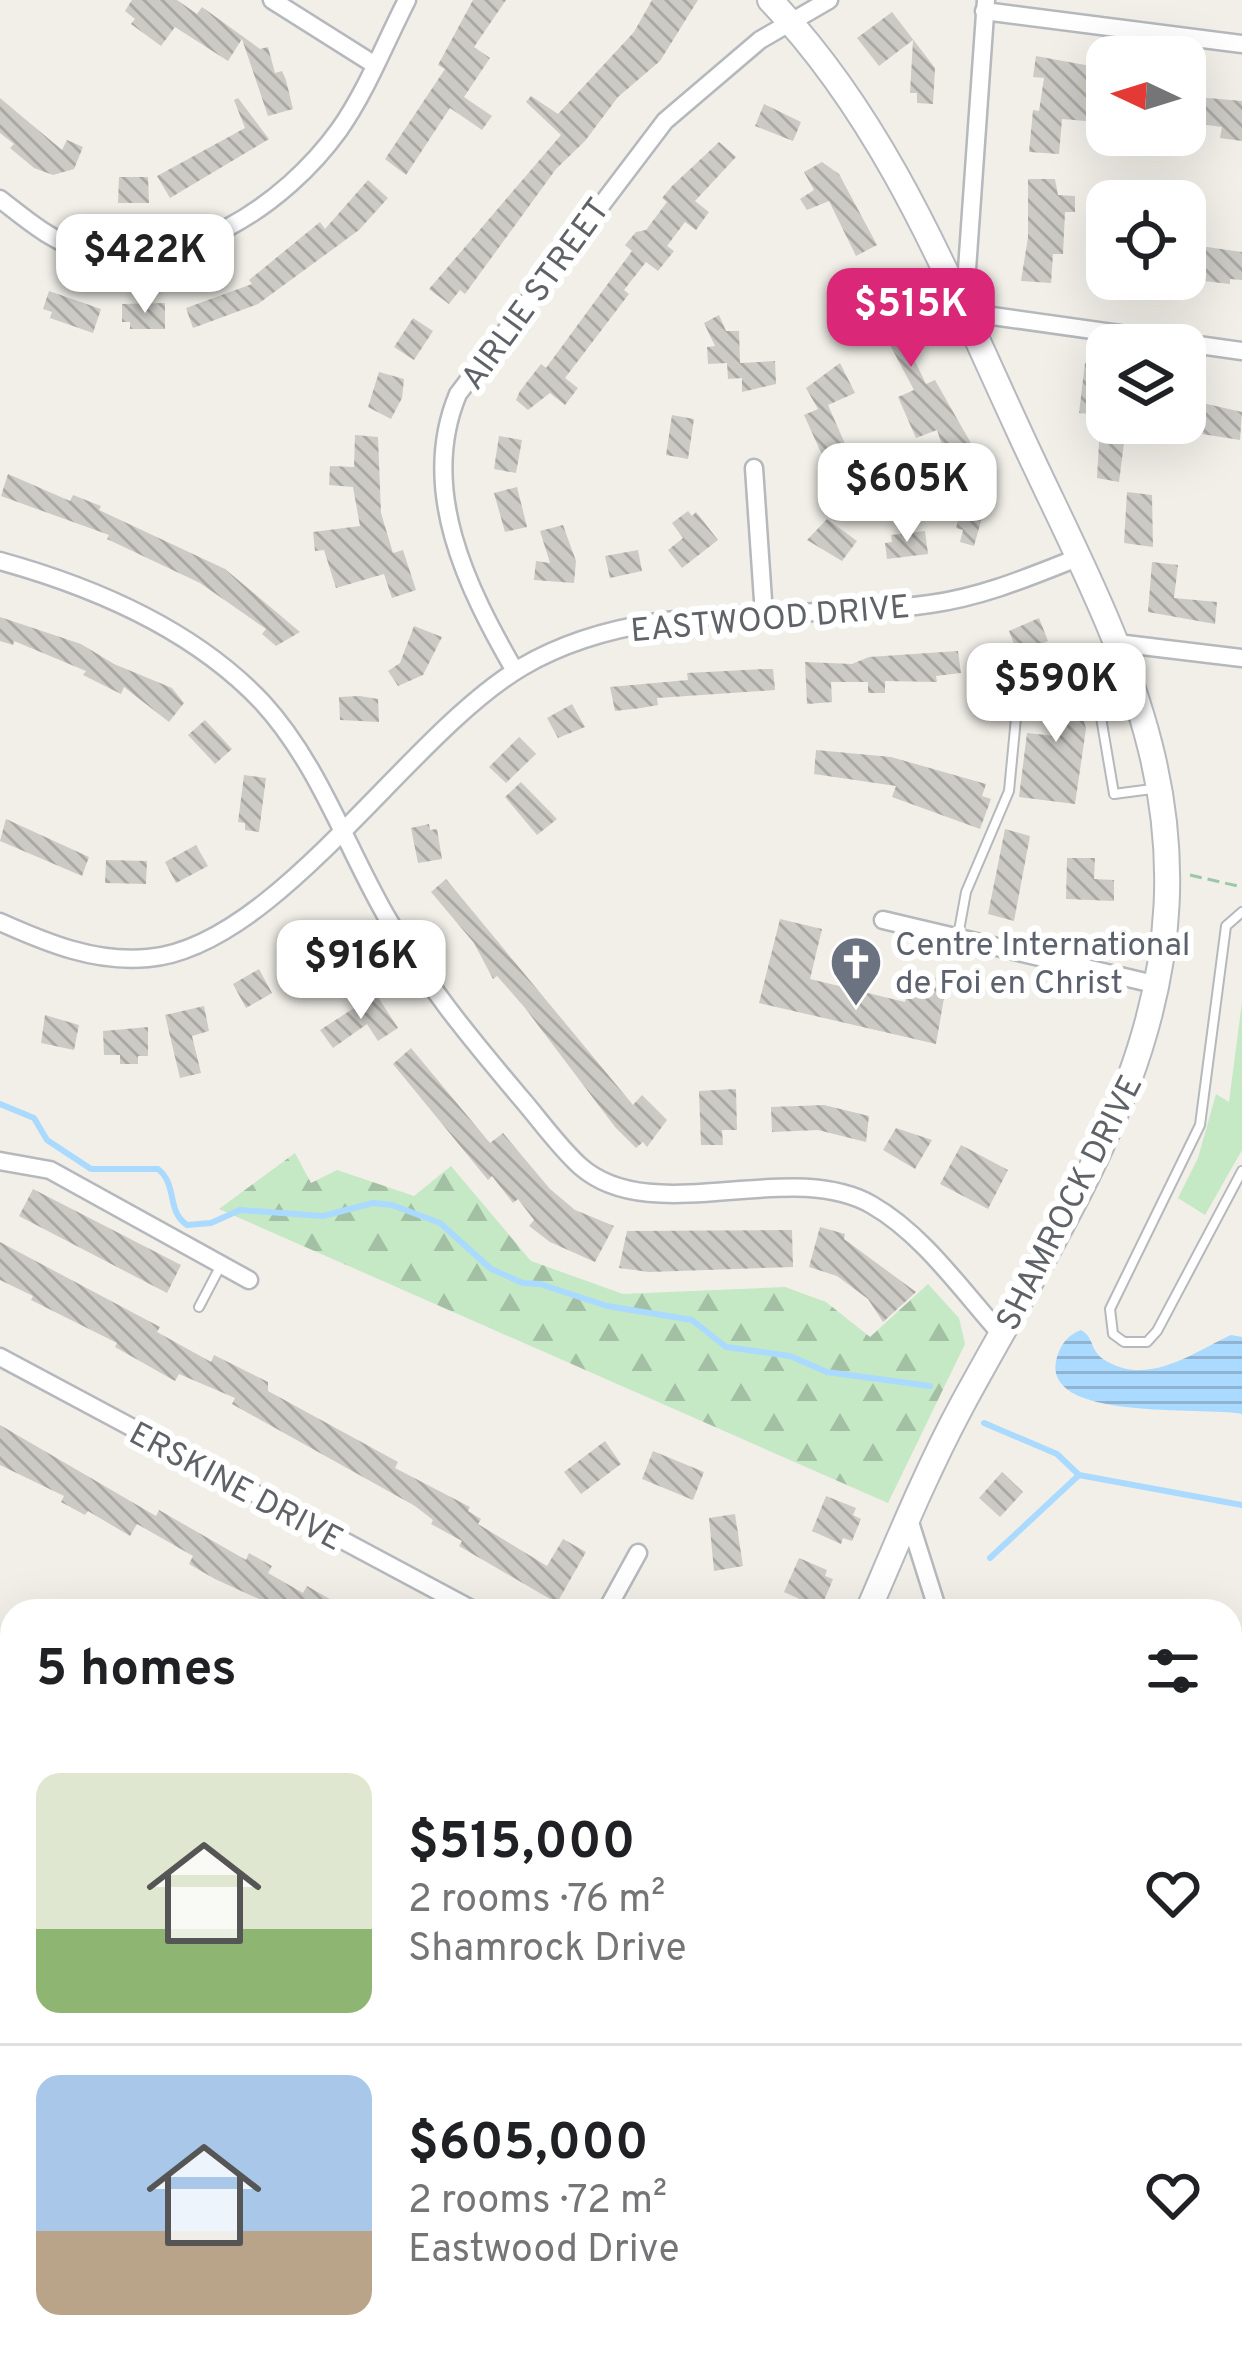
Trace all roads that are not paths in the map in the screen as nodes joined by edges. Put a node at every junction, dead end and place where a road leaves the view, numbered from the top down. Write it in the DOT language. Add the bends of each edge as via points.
graph roads {
  1 [pos="272,0"];
  2 [pos="407,0"];
  3 [pos="770,0"];
  4 [pos="829,0"];
  5 [pos="985,6"];
  6 [pos="793,24"];
  7 [pos="1242,44"];
  8 [pos="375,65"];
  9 [pos="0,199"];
  10 [pos="964,312"];
  11 [pos="1242,351"];
  12 [pos="754,468"];
  13 [pos="1077,558"];
  14 [pos="0,561"];
  15 [pos="764,615"];
  16 [pos="1120,654"];
  17 [pos="1242,658"];
  18 [pos="515,671"];
  19 [pos="1016,718"];
  20 [pos="1160,788"];
  21 [pos="341,828"];
  22 [pos="1242,912"];
  23 [pos="883,920"];
  24 [pos="0,922"];
  25 [pos="957,938"];
  26 [pos="1158,985"];
  27 [pos="0,1161"];
  28 [pos="1242,1171"];
  29 [pos="220,1266"];
  30 [pos="249,1280"];
  31 [pos="199,1307"];
  32 [pos="1001,1334"];
  33 [pos="0,1357"];
  34 [pos="908,1516"];
  35 [pos="638,1553"];
  36 [pos="453,1599"];
  37 [pos="613,1599"];
  38 [pos="873,1599"];
  39 [pos="934,1599"];
  1 -- 8 [label="street"];
  2 -- 8 [label="street"];
  3 -- 6 [label="street, SHAMROCK DRIVE"];
  4 -- 6 [label="street, AIRLIE STREET"];
  5 -- 7 [label="street"];
  5 -- 10 [label="street"];
  6 -- 10 [label="street, SHAMROCK DRIVE" via="887,155"];
  6 -- 18 [label="street, AIRLIE STREET" via="760,40 665,121 470,371 454,404 442,457 446,506 477,601"];
  8 -- 9 [label="street" via="308,168 208,238 141,254 84,250"];
  10 -- 11 [label="street"];
  10 -- 13 [label="street, SHAMROCK DRIVE"];
  12 -- 15 [label="street"];
  13 -- 15 [label="street, EASTWOOD DRIVE" via="936,603"];
  13 -- 16 [label="street, SHAMROCK DRIVE"];
  14 -- 21 [label="street" via="134,611 210,658 273,716"];
  15 -- 18 [label="street, EASTWOOD DRIVE" via="623,628 574,641"];
  16 -- 17 [label="street"];
  16 -- 20 [label="street, SHAMROCK DRIVE"];
  16 -- 20 [label="lane" via="1094,676 1114,794"];
  18 -- 21 [label="street, EASTWOOD DRIVE"];
  19 -- 25 [label="lane" via="1010,791 966,892"];
  20 -- 26 [label="street, SHAMROCK DRIVE" via="1168,913"];
  21 -- 24 [label="street, EASTWOOD DRIVE" via="239,921 182,952 106,957"];
  21 -- 32 [label="street" via="424,979 582,1167 652,1192 805,1187 857,1198 900,1226"];
  22 -- 28 [label="lane" via="1226,926 1200,1125 1110,1309 1113,1334 1136,1344 1157,1331"];
  23 -- 25 [label="street"];
  25 -- 26 [label="street"];
  26 -- 32 [label="street, SHAMROCK DRIVE" via="1127,1091"];
  27 -- 29 [label="street" via="50,1170"];
  29 -- 30 [label="street"];
  29 -- 31 [label="lane"];
  32 -- 34 [label="street, SHAMROCK DRIVE"];
  33 -- 36 [label="street, ERSKINE DRIVE"];
  34 -- 38 [label="street, SHAMROCK DRIVE"];
  34 -- 39 [label="street"];
  35 -- 37 [label="street"];
}
